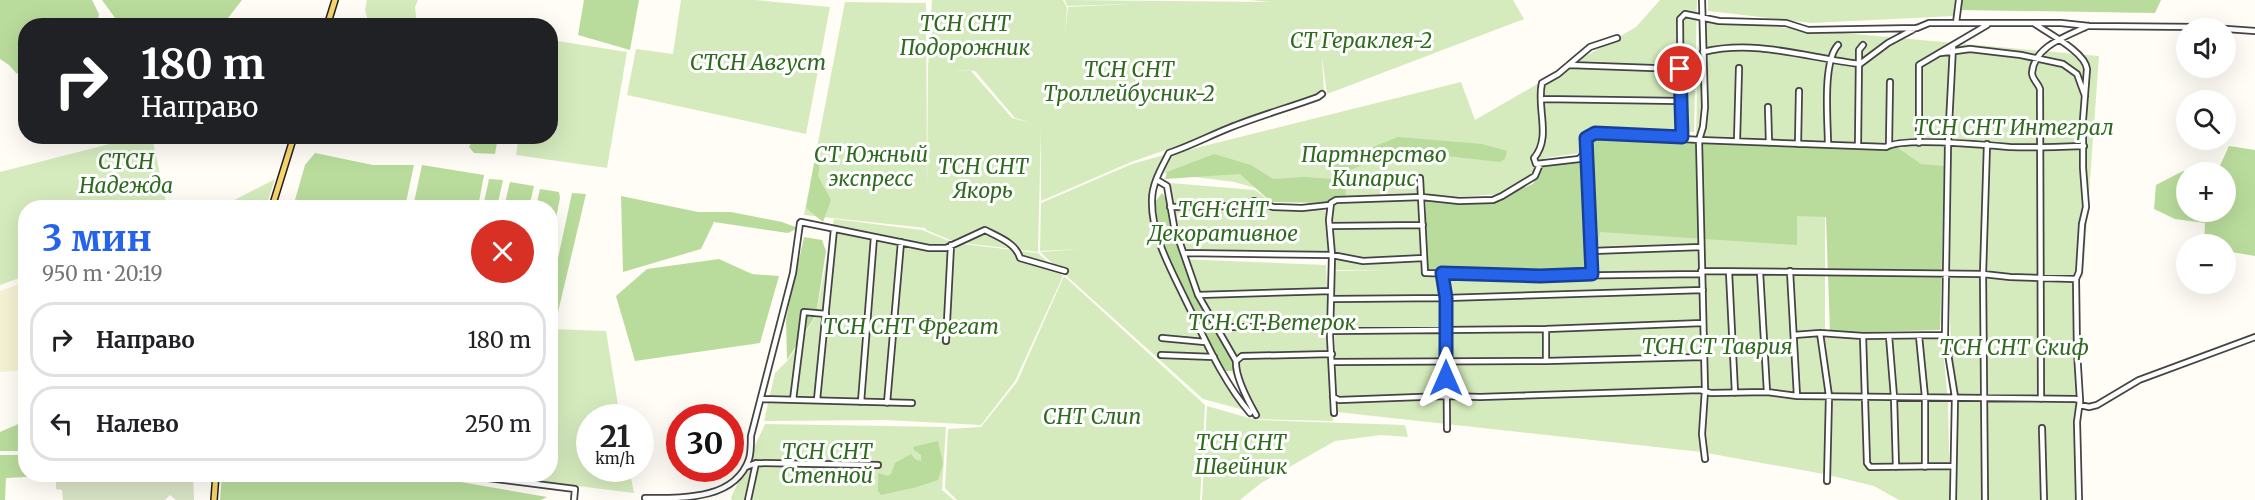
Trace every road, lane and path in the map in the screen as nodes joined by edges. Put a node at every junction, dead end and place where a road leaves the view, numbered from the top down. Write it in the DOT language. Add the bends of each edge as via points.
graph roads {
  1 [pos="335,0"];
  2 [pos="1702,0"];
  3 [pos="1959,0"];
  4 [pos="1702,17"];
  5 [pos="329,18"];
  6 [pos="1956,23"];
  7 [pos="2034,24"];
  8 [pos="1988,25"];
  9 [pos="2088,26"];
  10 [pos="1917,28"];
  11 [pos="2255,31"];
  12 [pos="1617,38"];
  13 [pos="2059,40"];
  14 [pos="1838,45"];
  15 [pos="1863,45"];
  16 [pos="1952,49"];
  17 [pos="1703,52"];
  18 [pos="2036,58"];
  19 [pos="1831,61"];
  20 [pos="1860,64"];
  21 [pos="1569,65"];
  22 [pos="1739,68"];
  23 [pos="1680,69"];
  24 [pos="1890,82"];
  25 [pos="1799,91"];
  26 [pos="1322,93"];
  27 [pos="1541,99"];
  28 [pos="2086,99"];
  29 [pos="1680,101"];
  30 [pos="1768,107"];
  31 [pos="1682,137"];
  32 [pos="1699,140"];
  33 [pos="1737,141"];
  34 [pos="1769,143"];
  35 [pos="1919,143"];
  36 [pos="292,144"];
  37 [pos="1798,144"];
  38 [pos="1948,144"];
  39 [pos="1987,144"];
  40 [pos="1828,145"];
  41 [pos="1890,145"];
  42 [pos="1858,146"];
  43 [pos="2084,146"];
  44 [pos="2041,147"];
  45 [pos="1585,152"];
  46 [pos="1541,162"];
  47 [pos="1420,178"];
  48 [pos="1157,180"];
  49 [pos="1422,197"];
  50 [pos="274,200"];
  51 [pos="1330,205"];
  52 [pos="1170,207"];
  53 [pos="1423,225"];
  54 [pos="1330,226"];
  55 [pos="834,229"];
  56 [pos="874,237"];
  57 [pos="901,242"];
  58 [pos="951,245"];
  59 [pos="1701,247"];
  60 [pos="1592,251"];
  61 [pos="1184,253"];
  62 [pos="1332,255"];
  63 [pos="1424,258"];
  64 [pos="1065,271"];
  65 [pos="1790,271"];
  66 [pos="1701,272"];
  67 [pos="1728,272"];
  68 [pos="1760,272"];
  69 [pos="1442,273"];
  70 [pos="1947,273"];
  71 [pos="1983,273"];
  72 [pos="1592,274"];
  73 [pos="2042,278"];
  74 [pos="2076,279"];
  75 [pos="1703,290"];
  76 [pos="1331,291"];
  77 [pos="1198,295"];
  78 [pos="1446,298"];
  79 [pos="1331,299"];
  80 [pos="826,314"];
  81 [pos="1703,323"];
  82 [pos="1215,327"];
  83 [pos="1330,329"];
  84 [pos="1546,329"];
  85 [pos="1446,330"];
  86 [pos="1820,333"];
  87 [pos="1794,335"];
  88 [pos="1945,335"];
  89 [pos="1863,336"];
  90 [pos="1889,336"];
  91 [pos="1919,336"];
  92 [pos="2255,337"];
  93 [pos="1162,338"];
  94 [pos="946,341"];
  95 [pos="1205,342"];
  96 [pos="1332,354"];
  97 [pos="1161,355"];
  98 [pos="1214,357"];
  99 [pos="1703,357"];
  100 [pos="1236,361"];
  101 [pos="1446,361"];
  102 [pos="1332,362"];
  103 [pos="1546,362"];
  104 [pos="1705,390"];
  105 [pos="1767,392"];
  106 [pos="1735,393"];
  107 [pos="1446,396"];
  108 [pos="1797,396"];
  109 [pos="1829,396"];
  110 [pos="1865,396"];
  111 [pos="1334,397"];
  112 [pos="1894,397"];
  113 [pos="1925,397"];
  114 [pos="1955,397"];
  115 [pos="1983,397"];
  116 [pos="761,399"];
  117 [pos="2041,399"];
  118 [pos="793,400"];
  119 [pos="817,400"];
  120 [pos="2080,400"];
  121 [pos="861,402"];
  122 [pos="887,403"];
  123 [pos="912,404"];
  124 [pos="1334,413"];
  125 [pos="2042,428"];
  126 [pos="1447,429"];
  127 [pos="1705,459"];
  128 [pos="756,462"];
  129 [pos="878,465"];
  130 [pos="1952,466"];
  131 [pos="746,467"];
  132 [pos="1896,467"];
  133 [pos="1925,467"];
  134 [pos="215,482"];
  135 [pos="519,482"];
  136 [pos="1834,482"];
  137 [pos="645,498"];
  138 [pos="214,500"];
  139 [pos="574,500"];
  140 [pos="748,500"];
  141 [pos="1953,500"];
  142 [pos="1985,500"];
  143 [pos="2044,500"];
  144 [pos="2079,500"];
  1 -- 5 [label="main road"];
  2 -- 4 [label="street"];
  3 -- 6 [label="street"];
  4 -- 10 [label="street" via="1786,23 1808,30"];
  4 -- 17 [label="street"];
  4 -- 23 [label="street" via="1681,17"];
  6 -- 8 [label="street"];
  6 -- 10 [label="street" via="1929,23"];
  7 -- 8 [label="street"];
  7 -- 9 [label="street"];
  7 -- 13 [label="street"];
  8 -- 16 [label="street"];
  9 -- 11 [label="street"];
  9 -- 13 [label="street"];
  10 -- 20 [label="street"];
  12 -- 21 [label="street" via="1590,47"];
  13 -- 18 [label="street"];
  13 -- 28 [label="street" via="2087,64"];
  14 -- 19 [label="street"];
  15 -- 20 [label="street" via="1859,50"];
  16 -- 18 [label="street"];
  16 -- 35 [label="street" via="1919,67"];
  16 -- 38 [label="street"];
  17 -- 19 [label="street" via="1733,48 1785,50"];
  17 -- 32 [label="street" via="1705,107"];
  18 -- 28 [label="street" via="2071,68"];
  18 -- 44 [label="street" via="2032,77 2040,89"];
  19 -- 20 [label="street"];
  19 -- 40 [label="street"];
  20 -- 42 [label="street"];
  21 -- 23 [label="street"];
  21 -- 27 [label="street" via="1542,83"];
  22 -- 33 [label="street"];
  23 -- 29 [label="street"];
  24 -- 41 [label="street"];
  25 -- 37 [label="street"];
  26 -- 48 [label="street" via="1169,153"];
  27 -- 29 [label="street"];
  27 -- 46 [label="street" via="1543,142 1534,160 1537,164"];
  28 -- 43 [label="street"];
  29 -- 31 [label="street"];
  30 -- 34 [label="street"];
  31 -- 32 [label="street"];
  31 -- 45 [label="street" via="1592,133 1586,138"];
  32 -- 33 [label="street"];
  32 -- 59 [label="street"];
  33 -- 34 [label="street"];
  34 -- 37 [label="street"];
  35 -- 38 [label="street"];
  35 -- 41 [label="street"];
  36 -- 50 [label="main road"];
  37 -- 40 [label="street"];
  38 -- 39 [label="street"];
  38 -- 70 [label="street"];
  39 -- 44 [label="street"];
  39 -- 71 [label="street"];
  40 -- 42 [label="street"];
  41 -- 42 [label="street"];
  43 -- 44 [label="street"];
  43 -- 74 [label="street" via="2086,207"];
  44 -- 73 [label="street"];
  45 -- 46 [label="street" via="1579,159"];
  45 -- 60 [label="street"];
  46 -- 49 [label="street" via="1535,176 1493,200"];
  47 -- 49 [label="street"];
  48 -- 52 [label="street" via="1167,186"];
  48 -- 95 [label="street" via="1152,202 1160,241"];
  49 -- 51 [label="street" via="1336,200"];
  49 -- 53 [label="street"];
  51 -- 52 [label="street" via="1302,208 1254,201 1235,206"];
  51 -- 54 [label="street"];
  52 -- 61 [label="street"];
  53 -- 54 [label="street"];
  53 -- 63 [label="street"];
  54 -- 62 [label="street"];
  55 -- 56 [label="street"];
  55 -- 80 [label="street"];
  55 -- 116 [label="street" via="800,223 793,273"];
  56 -- 57 [label="street"];
  56 -- 121 [label="street"];
  57 -- 58 [label="street" via="929,248"];
  57 -- 122 [label="street"];
  58 -- 64 [label="street" via="985,230 1009,243 1020,258"];
  58 -- 94 [label="street"];
  59 -- 60 [label="street"];
  59 -- 66 [label="street"];
  60 -- 72 [label="street"];
  61 -- 62 [label="street"];
  61 -- 77 [label="street"];
  62 -- 63 [label="street" via="1363,261"];
  62 -- 76 [label="street"];
  63 -- 69 [label="street" via="1425,273"];
  65 -- 68 [label="street"];
  65 -- 70 [label="street"];
  65 -- 87 [label="street"];
  66 -- 67 [label="street"];
  66 -- 72 [label="street"];
  66 -- 75 [label="street"];
  67 -- 68 [label="street"];
  67 -- 106 [label="street"];
  68 -- 105 [label="street"];
  69 -- 72 [label="street"];
  69 -- 78 [label="street"];
  70 -- 71 [label="street"];
  70 -- 88 [label="street"];
  71 -- 73 [label="street"];
  71 -- 115 [label="street"];
  73 -- 74 [label="street"];
  73 -- 117 [label="street"];
  74 -- 120 [label="street"];
  75 -- 78 [label="street"];
  75 -- 81 [label="street"];
  76 -- 77 [label="street"];
  76 -- 79 [label="street"];
  77 -- 82 [label="street"];
  78 -- 79 [label="street"];
  78 -- 85 [label="street"];
  79 -- 83 [label="street"];
  80 -- 118 [label="street" via="804,312"];
  80 -- 119 [label="street"];
  81 -- 84 [label="street"];
  81 -- 99 [label="street"];
  82 -- 83 [label="street"];
  82 -- 100 [label="street"];
  83 -- 85 [label="street"];
  83 -- 96 [label="street"];
  84 -- 85 [label="street"];
  84 -- 103 [label="street"];
  85 -- 101 [label="street"];
  86 -- 87 [label="street"];
  86 -- 89 [label="street"];
  86 -- 109 [label="street"];
  87 -- 108 [label="street"];
  88 -- 91 [label="street"];
  88 -- 114 [label="street"];
  89 -- 90 [label="street"];
  89 -- 110 [label="street"];
  90 -- 91 [label="street"];
  90 -- 112 [label="street"];
  91 -- 113 [label="street"];
  92 -- 120 [label="street" via="2139,380 2097,405 2080,405"];
  93 -- 95 [label="street"];
  95 -- 98 [label="street"];
  96 -- 100 [label="street" via="1242,356"];
  96 -- 102 [label="street"];
  97 -- 98 [label="street"];
  98 -- 100 [label="street" via="1233,394 1253,414"];
  99 -- 103 [label="street"];
  99 -- 104 [label="street"];
  101 -- 102 [label="street"];
  101 -- 103 [label="street"];
  101 -- 107 [label="street"];
  102 -- 111 [label="street"];
  104 -- 106 [label="street"];
  104 -- 107 [label="street"];
  104 -- 127 [label="street"];
  105 -- 106 [label="street"];
  105 -- 108 [label="street"];
  107 -- 111 [label="street"];
  107 -- 126 [label="street"];
  108 -- 109 [label="street"];
  109 -- 110 [label="street"];
  109 -- 136 [label="street" via="1827,478"];
  110 -- 112 [label="street"];
  110 -- 132 [label="street" via="1867,463"];
  111 -- 124 [label="street"];
  112 -- 113 [label="street"];
  112 -- 132 [label="street"];
  113 -- 114 [label="street"];
  113 -- 133 [label="street"];
  114 -- 115 [label="street"];
  114 -- 130 [label="street"];
  115 -- 117 [label="street"];
  115 -- 142 [label="street"];
  116 -- 118 [label="street"];
  116 -- 131 [label="street"];
  117 -- 120 [label="street"];
  118 -- 119 [label="street"];
  119 -- 121 [label="street"];
  120 -- 144 [label="street"];
  121 -- 122 [label="street"];
  122 -- 123 [label="street"];
  125 -- 143 [label="street"];
  128 -- 129 [label="street"];
  128 -- 131 [label="street"];
  128 -- 140 [label="street"];
  130 -- 133 [label="street"];
  130 -- 141 [label="street"];
  131 -- 137 [label="street" via="731,488 711,496"];
  132 -- 133 [label="street"];
  134 -- 138 [label="main road"];
  135 -- 139 [label="street" via="575,489"];
}
